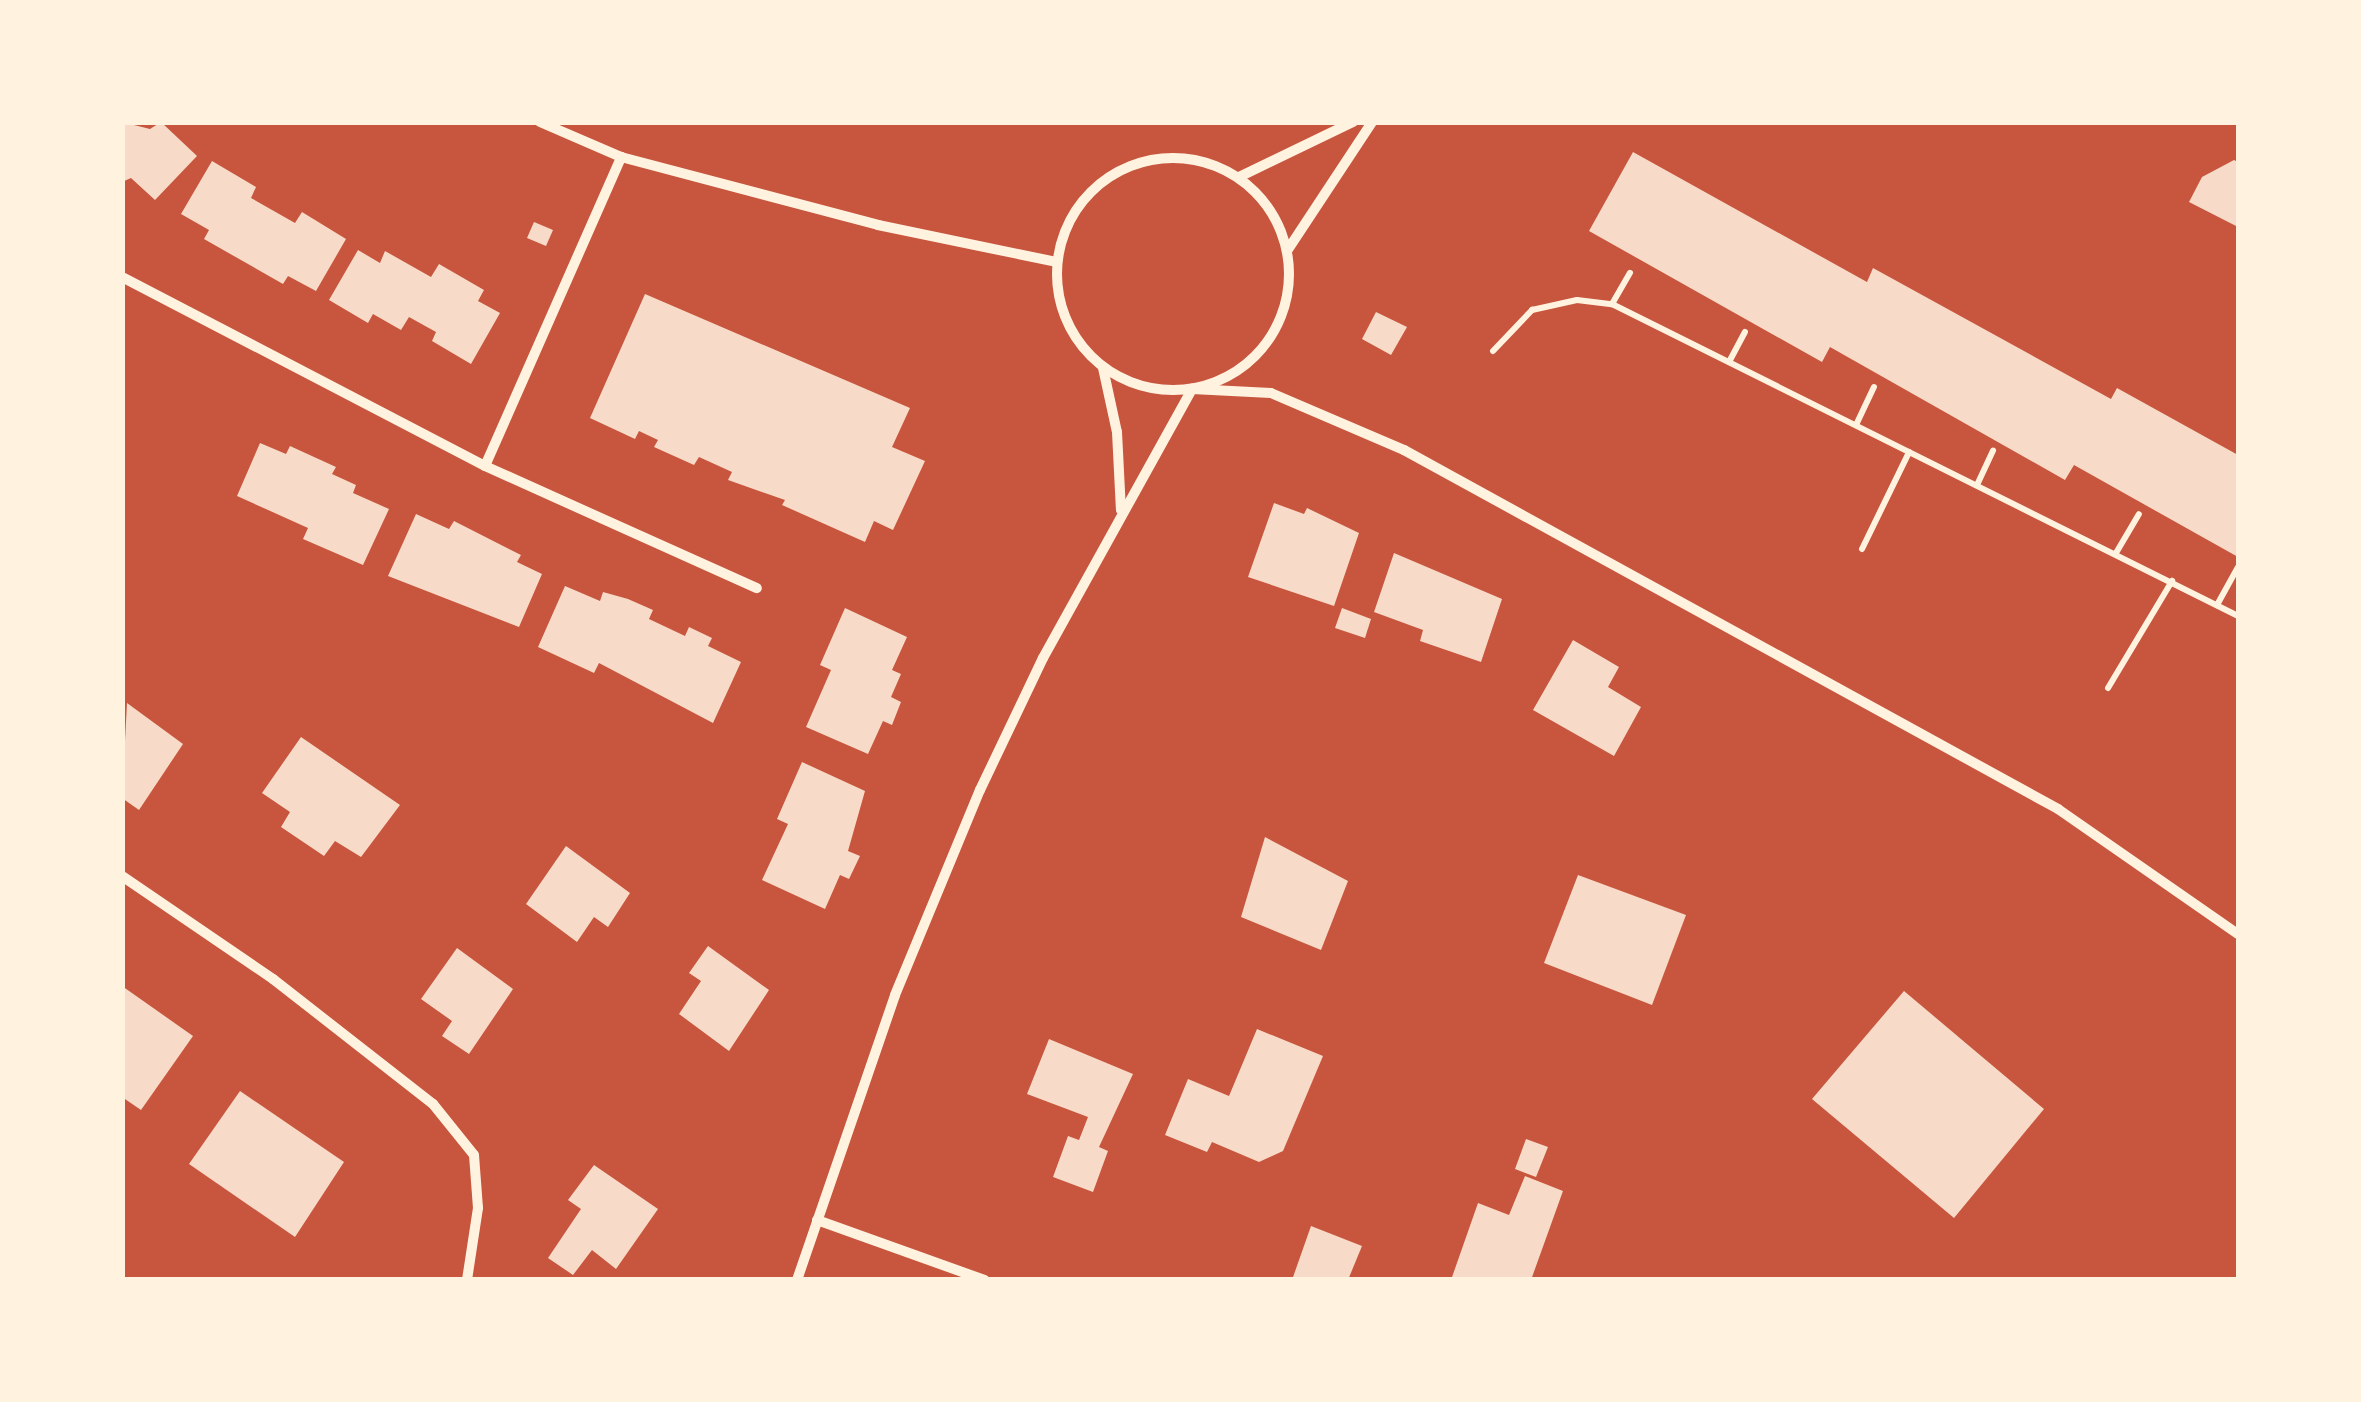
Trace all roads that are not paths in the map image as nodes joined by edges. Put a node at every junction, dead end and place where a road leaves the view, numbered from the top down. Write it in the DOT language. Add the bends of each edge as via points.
graph roads {
  1 [pos="540,122"];
  2 [pos="1353,122"];
  3 [pos="1372,122"];
  4 [pos="620,157"];
  5 [pos="1239,177"];
  6 [pos="1287,251"];
  7 [pos="1057,262"];
  8 [pos="122,277"];
  9 [pos="1103,368"];
  10 [pos="1192,390"];
  11 [pos="486,466"];
  12 [pos="1122,513"];
  13 [pos="757,588"];
  14 [pos="122,876"];
  15 [pos="2238,934"];
  16 [pos="817,1220"];
  17 [pos="467,1280"];
  18 [pos="797,1280"];
  19 [pos="985,1280"];
  1 -- 4 [label="street"];
  2 -- 5 [label="street"];
  3 -- 6 [label="street"];
  4 -- 7 [label="street" via="878,225"];
  4 -- 11 [label="street"];
  5 -- 6 [label="street" via="1261,198"];
  5 -- 7 [label="street" via="1174,157 1140,162 1083,200"];
  6 -- 10 [label="street" via="1290,282 1269,340 1235,372"];
  7 -- 9 [label="street" via="1066,321"];
  8 -- 11 [label="street"];
  9 -- 10 [label="street" via="1160,390"];
  9 -- 12 [label="street" via="1117,432"];
  10 -- 12 [label="street"];
  10 -- 15 [label="street" via="1271,393 1404,450 2058,808"];
  11 -- 13 [label="street"];
  12 -- 16 [label="street" via="980,790 896,995"];
  14 -- 17 [label="street" via="272,979 433,1104 474,1155 478,1208"];
  16 -- 18 [label="street"];
  16 -- 19 [label="street"];
}
